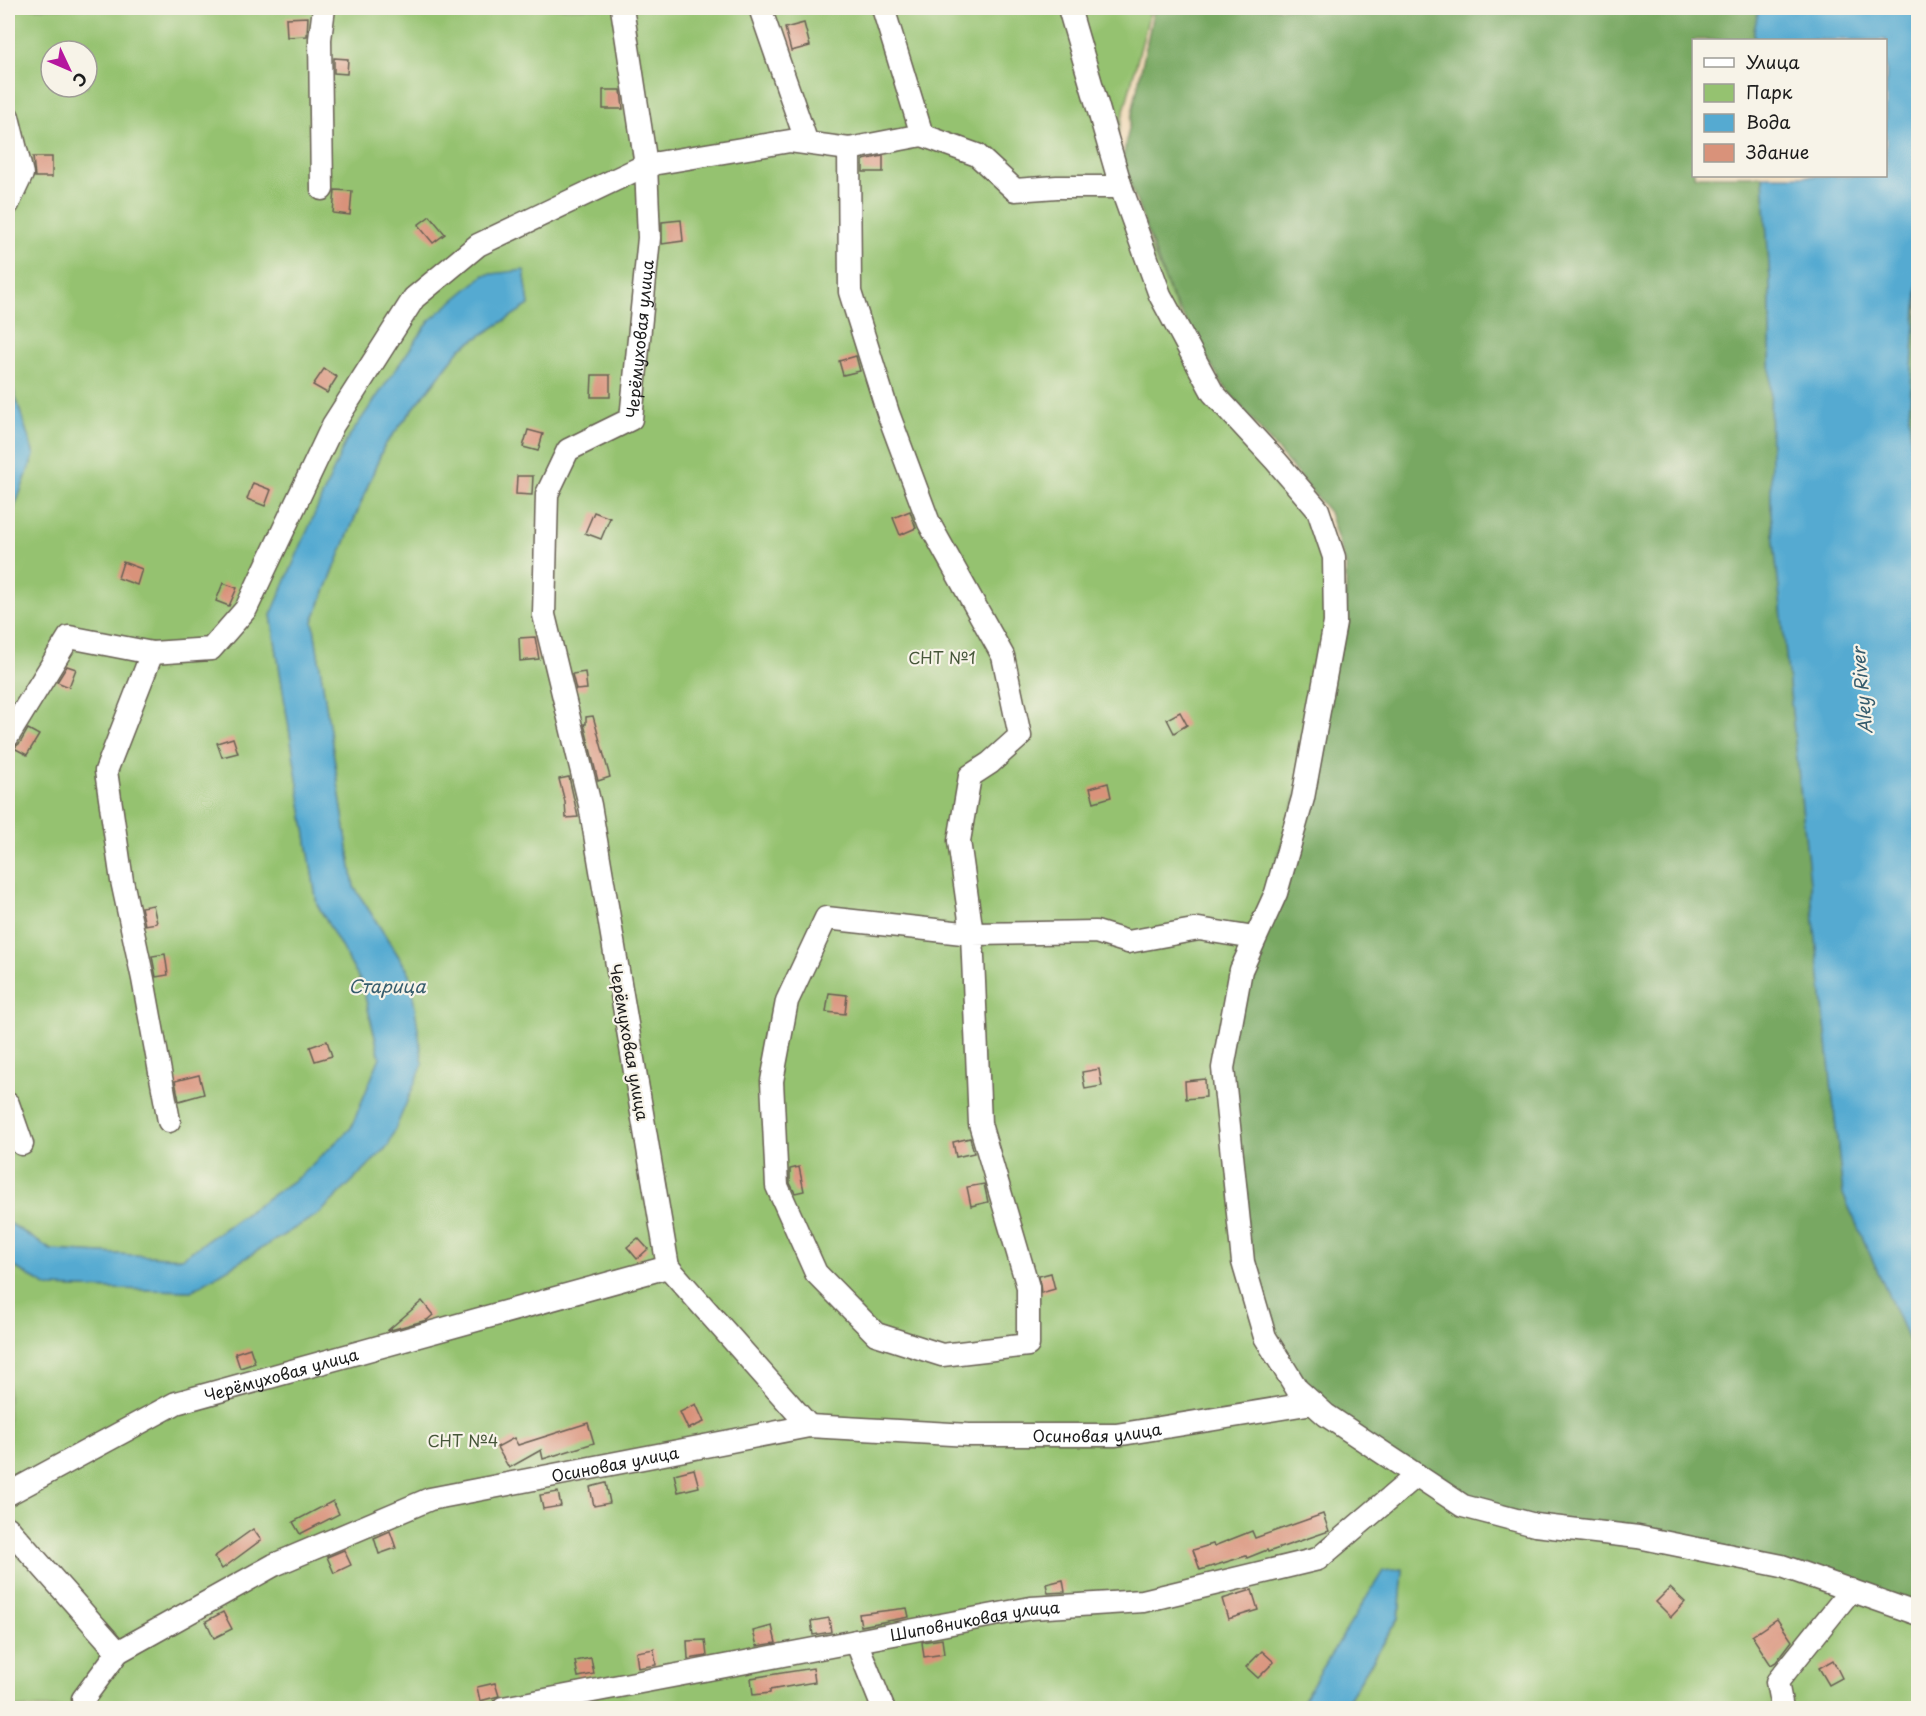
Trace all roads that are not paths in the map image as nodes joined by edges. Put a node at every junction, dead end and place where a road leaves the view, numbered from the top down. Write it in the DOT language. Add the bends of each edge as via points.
graph roads {
  1 [pos="324,8"];
  2 [pos="622,8"];
  3 [pos="760,8"];
  4 [pos="883,8"];
  5 [pos="1069,8"];
  6 [pos="8,117"];
  7 [pos="922,135"];
  8 [pos="807,143"];
  9 [pos="849,148"];
  10 [pos="646,165"];
  11 [pos="1121,187"];
  12 [pos="322,189"];
  13 [pos="8,204"];
  14 [pos="152,653"];
  15 [pos="8,736"];
  16 [pos="972,934"];
  17 [pos="1254,938"];
  18 [pos="8,1104"];
  19 [pos="169,1121"];
  20 [pos="22,1144"];
  21 [pos="668,1267"];
  22 [pos="1313,1403"];
  23 [pos="809,1426"];
  24 [pos="1416,1475"];
  25 [pos="8,1494"];
  26 [pos="8,1528"];
  27 [pos="1851,1590"];
  28 [pos="1918,1614"];
  29 [pos="856,1641"];
  30 [pos="117,1652"];
  31 [pos="81,1705"];
  32 [pos="503,1708"];
  33 [pos="883,1708"];
  34 [pos="1782,1708"];
  1 -- 12 [label="street" via="320,39"];
  2 -- 10 [label="street"];
  3 -- 8 [label="street"];
  4 -- 7 [label="street"];
  5 -- 11 [label="street"];
  6 -- 13 [label="street" via="22,174"];
  7 -- 9 [label="street"];
  7 -- 11 [label="street" via="977,155 1015,190"];
  8 -- 9 [label="street"];
  8 -- 10 [label="street" via="790,141"];
  9 -- 16 [label="street" via="850,292 928,524 1003,656 1020,736 970,776 959,841"];
  10 -- 14 [label="street" via="478,245 414,298 333,425 246,609 211,649"];
  10 -- 21 [label="street, Черёмуховая улица" via="649,238 631,419 568,450 547,494 544,615 590,805"];
  11 -- 17 [label="street" via="1160,295 1213,393 1318,510 1334,556 1335,622 1303,798 1276,893"];
  14 -- 15 [label="street" via="69,638"];
  14 -- 19 [label="street" via="106,771 122,881"];
  16 -- 16 [label="street" via="980,1124 1028,1287 1028,1345 942,1355 876,1334 816,1273 777,1186 772,1081 787,1001 826,918"];
  16 -- 17 [label="street" via="1096,932 1128,942 1199,929"];
  17 -- 22 [label="street" via="1241,970 1223,1068 1243,1262 1265,1337 1297,1389"];
  18 -- 20 [label="street"];
  21 -- 23 [label="street"];
  21 -- 25 [label="street, Черёмуховая улица" via="176,1403"];
  22 -- 23 [label="street, Осиновая улица" via="1116,1435 969,1435"];
  22 -- 24 [label="street"];
  23 -- 30 [label="street, Осиновая улица" via="430,1499 274,1565"];
  24 -- 27 [label="street" via="1463,1506 1535,1525 1638,1537 1782,1566"];
  24 -- 29 [label="street, Шиповниковая улица" via="1318,1559 1143,1601 1031,1608"];
  26 -- 30 [label="street"];
  27 -- 28 [label="street"];
  27 -- 34 [label="street" via="1777,1682"];
  29 -- 32 [label="street, Шиповниковая улица"];
  29 -- 33 [label="street"];
  30 -- 31 [label="street"];
}
